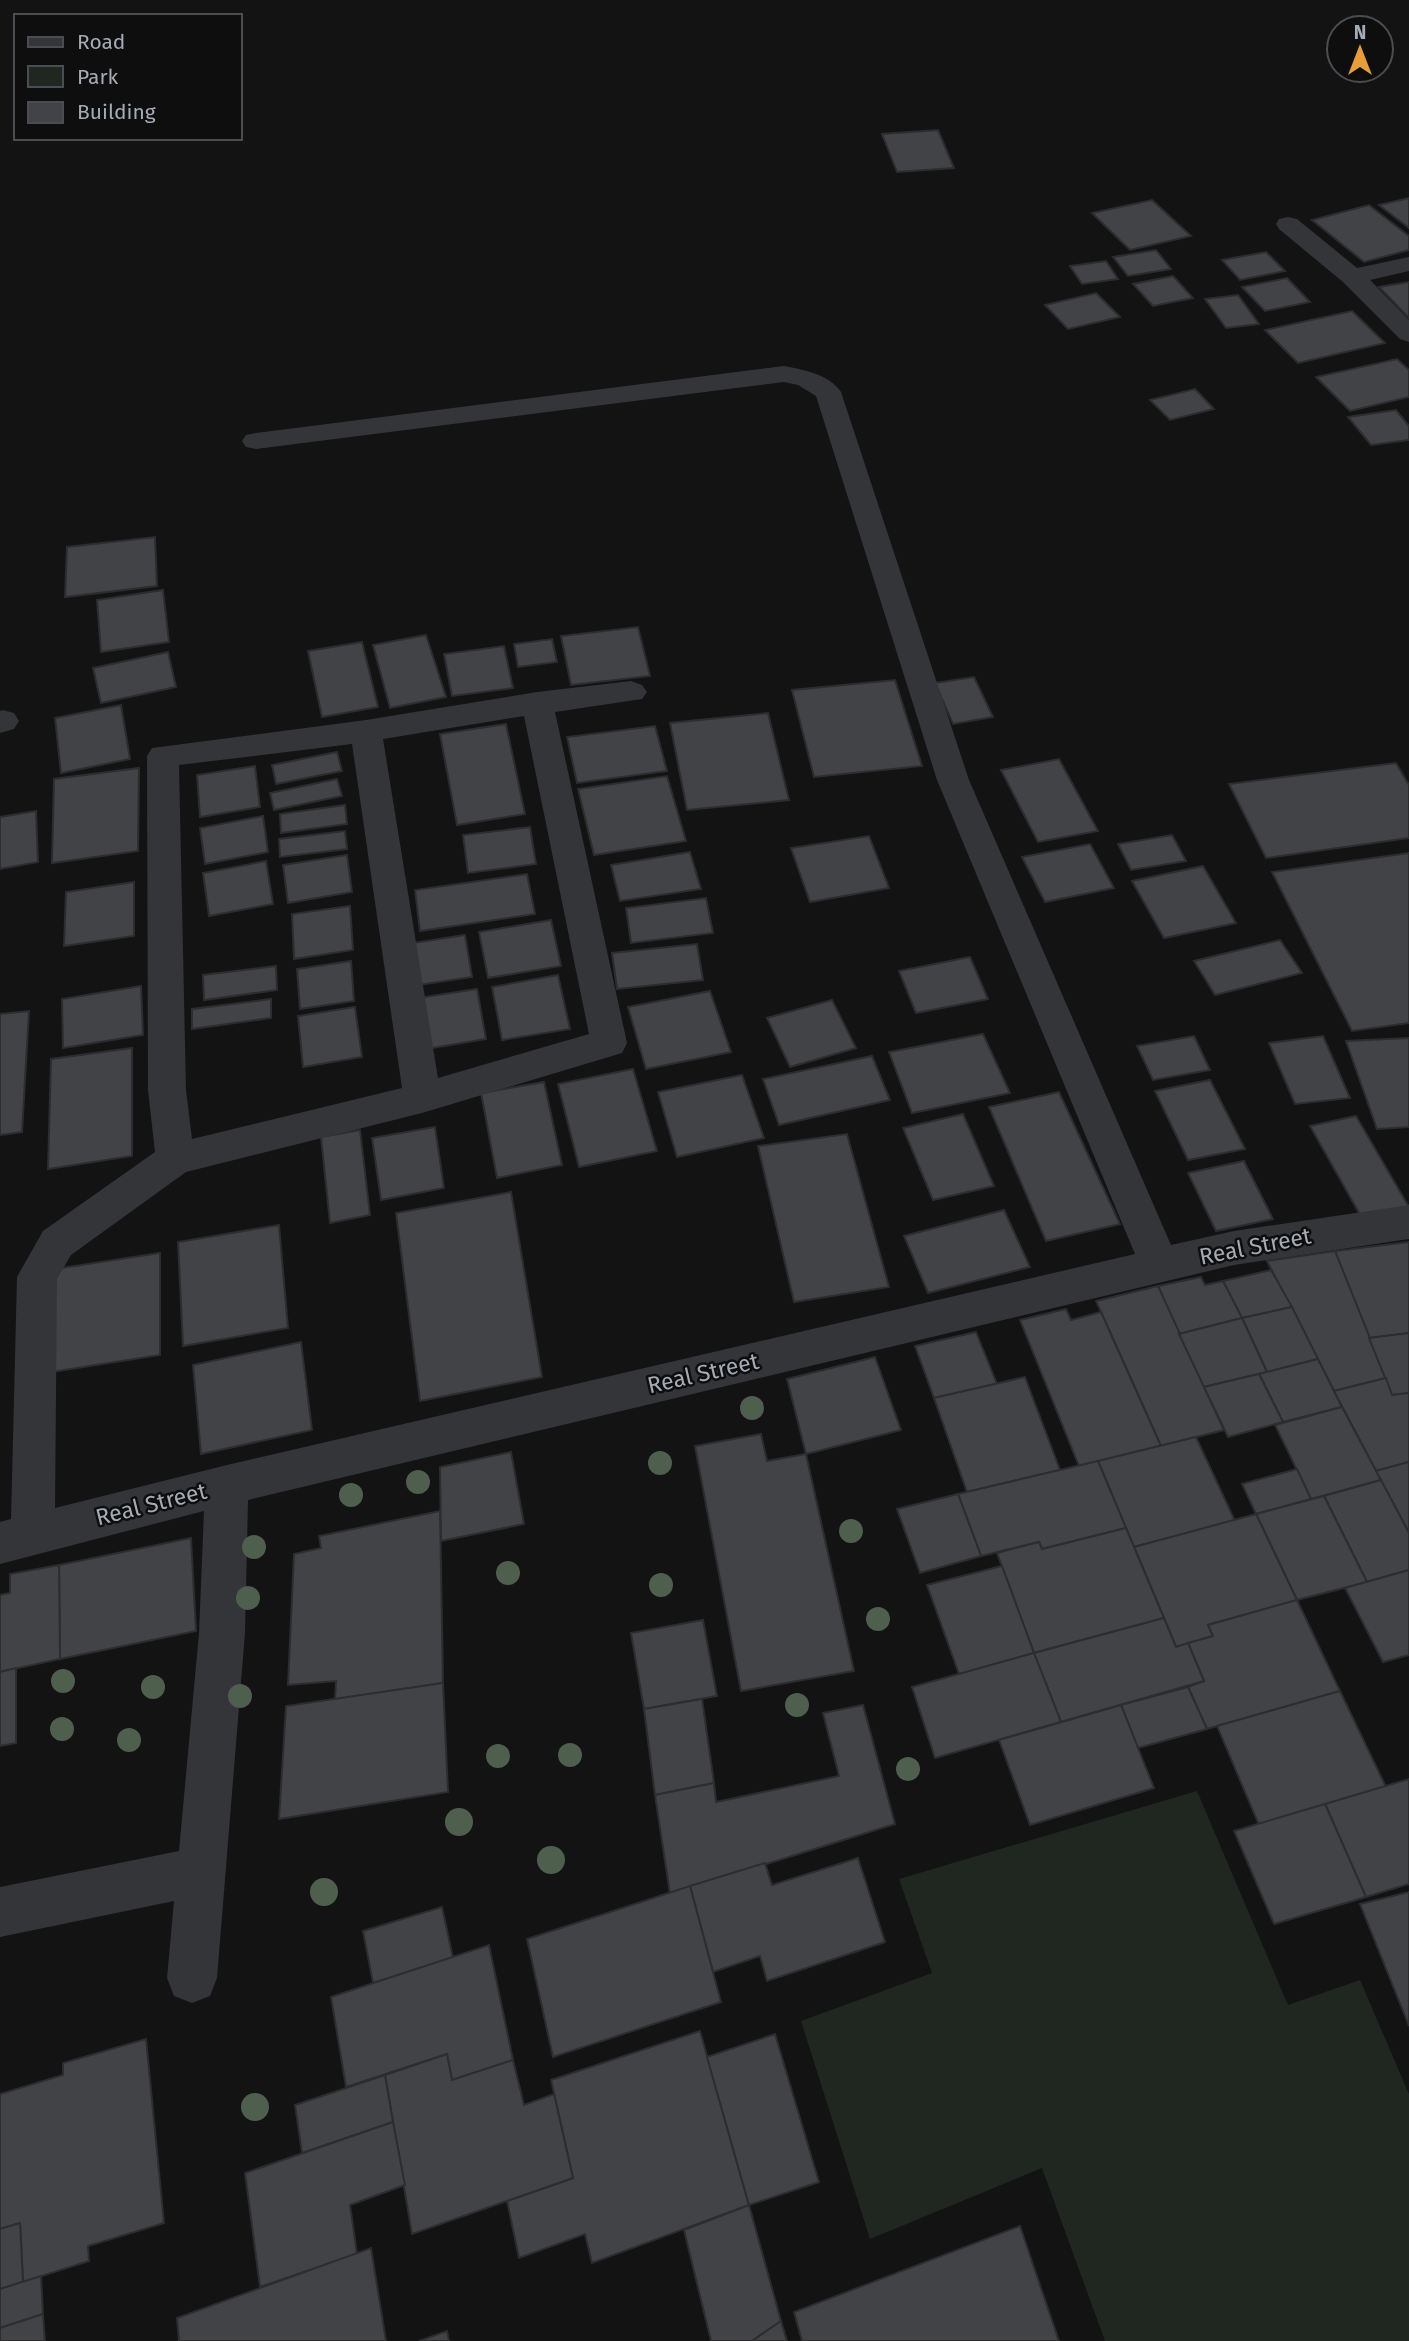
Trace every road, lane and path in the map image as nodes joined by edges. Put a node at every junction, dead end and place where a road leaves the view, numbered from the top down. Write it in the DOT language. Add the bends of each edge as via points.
graph roads {
  1 [pos="1288,224"];
  2 [pos="1409,264"];
  3 [pos="1352,277"];
  4 [pos="1409,334"];
  5 [pos="256,441"];
  6 [pos="631,692"];
  7 [pos="537,703"];
  8 [pos="366,731"];
  9 [pos="422,1098"];
  10 [pos="175,1159"];
  11 [pos="1409,1222"];
  12 [pos="1160,1265"];
  13 [pos="227,1485"];
  14 [pos="16,1538"];
  15 [pos="201,1871"];
  16 [pos="0,1912"];
  17 [pos="192,1978"];
  1 -- 3 [label="street"];
  2 -- 3 [label="street"];
  3 -- 4 [label="street"];
  5 -- 12 [label="street" via="783,374 807,379 828,393 953,780"];
  6 -- 7 [label="street"];
  7 -- 8 [label="street"];
  7 -- 9 [label="street" via="609,1043"];
  8 -- 9 [label="street"];
  8 -- 10 [label="street" via="163,755 167,1090"];
  9 -- 10 [label="street"];
  10 -- 14 [label="street" via="57,1243 37,1277"];
  11 -- 12 [label="street, Real Street" via="1280,1239"];
  12 -- 13 [label="street, Real Street"];
  13 -- 14 [label="street, Real Street"];
  13 -- 15 [label="street" via="222,1633"];
  15 -- 16 [label="street"];
  15 -- 17 [label="street"];
}
